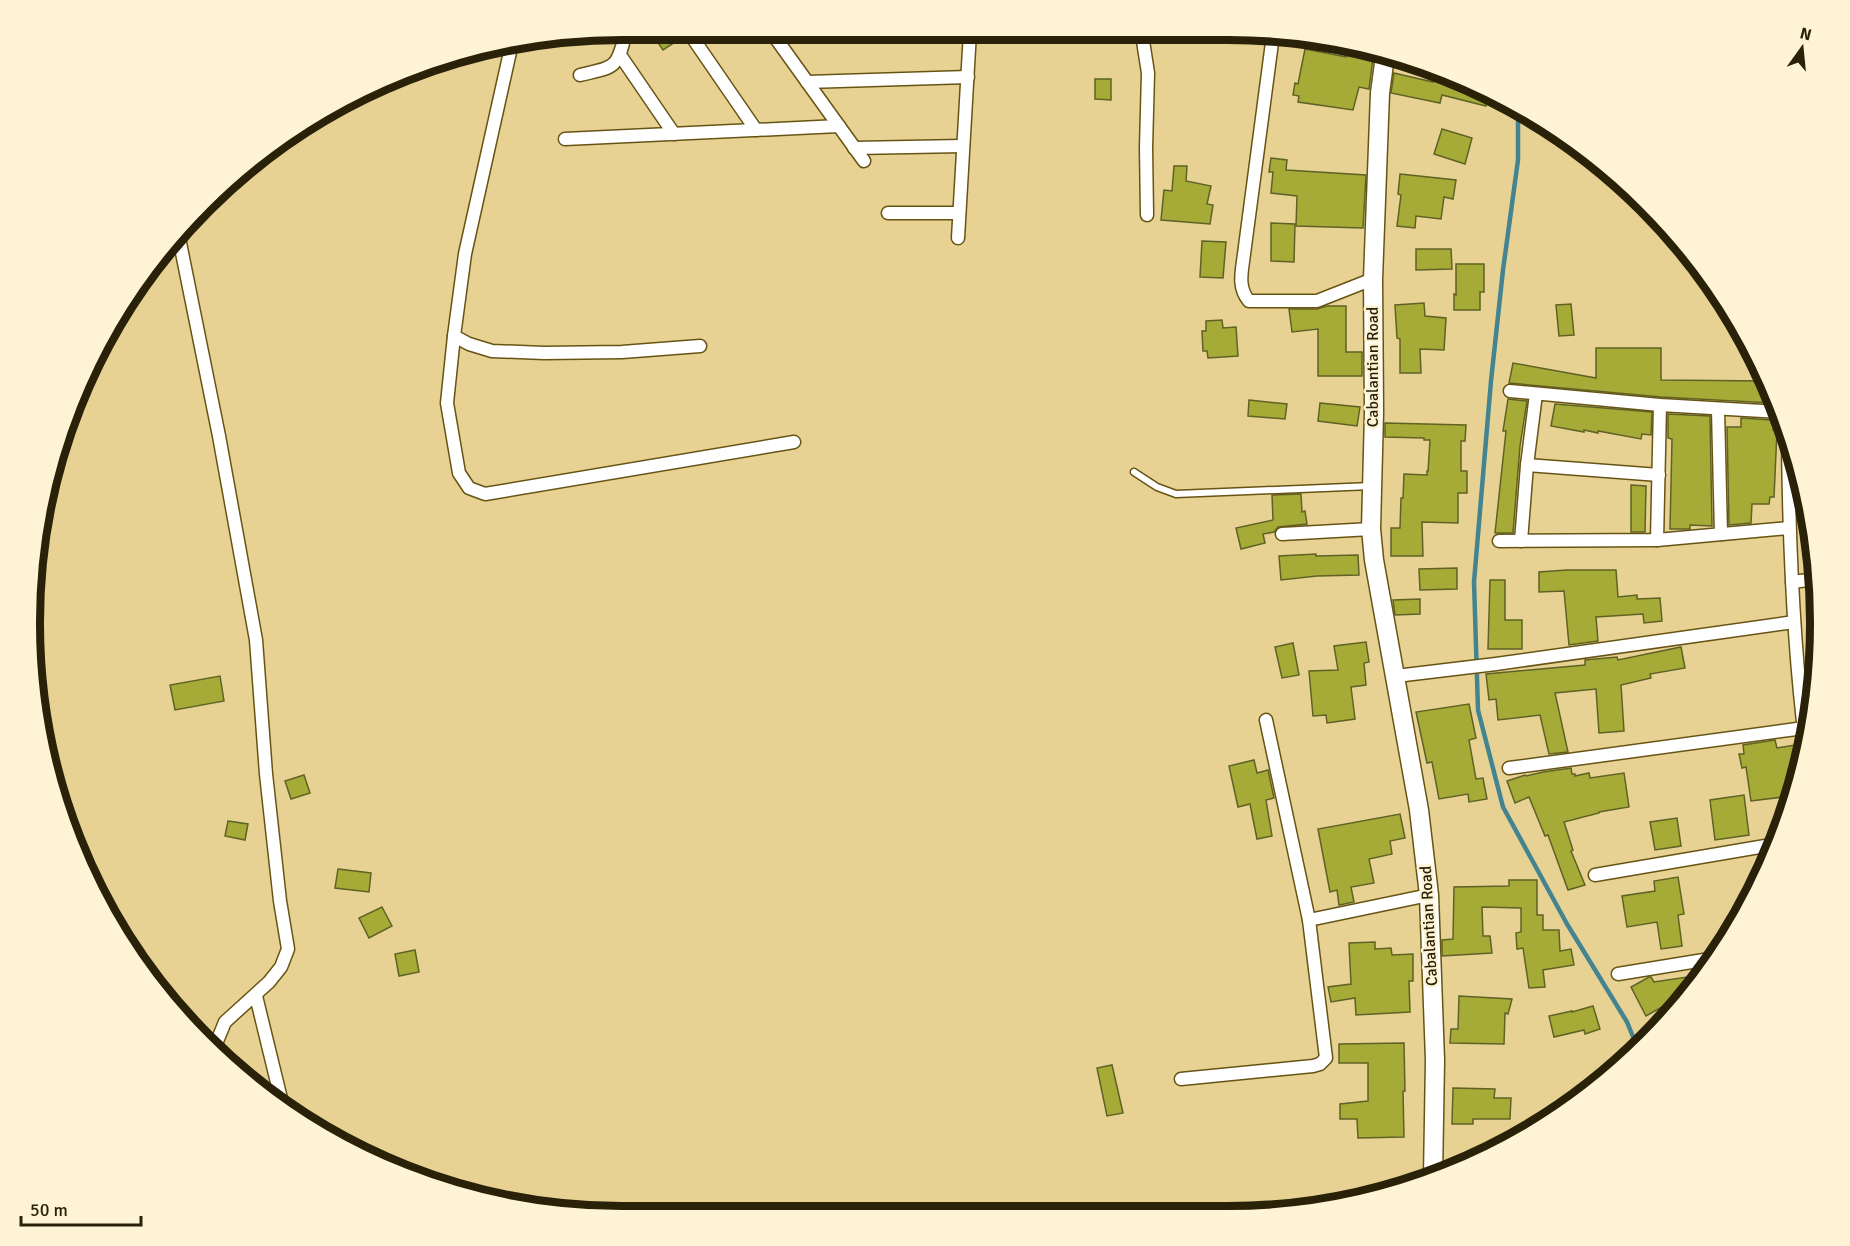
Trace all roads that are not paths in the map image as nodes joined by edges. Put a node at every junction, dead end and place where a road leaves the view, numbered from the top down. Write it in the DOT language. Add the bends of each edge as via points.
graph roads {
  1 [pos="623,41"];
  2 [pos="695,41"];
  3 [pos="778,41"];
  4 [pos="970,41"];
  5 [pos="1143,41"];
  6 [pos="1272,43"];
  7 [pos="510,52"];
  8 [pos="620,55"];
  9 [pos="1384,62"];
  10 [pos="580,75"];
  11 [pos="968,77"];
  12 [pos="807,82"];
  13 [pos="839,126"];
  14 [pos="756,130"];
  15 [pos="674,134"];
  16 [pos="565,139"];
  17 [pos="963,146"];
  18 [pos="854,148"];
  19 [pos="864,161"];
  20 [pos="888,213"];
  21 [pos="959,213"];
  22 [pos="1147,215"];
  23 [pos="958,238"];
  24 [pos="180,245"];
  25 [pos="1373,279"];
  26 [pos="454,336"];
  27 [pos="700,346"];
  28 [pos="1510,391"];
  29 [pos="1536,394"];
  30 [pos="1660,405"];
  31 [pos="1718,410"];
  32 [pos="1770,412"];
  33 [pos="794,442"];
  34 [pos="1527,465"];
  35 [pos="1788,466"];
  36 [pos="1134,472"];
  37 [pos="1659,476"];
  38 [pos="1372,486"];
  39 [pos="1789,528"];
  40 [pos="1371,530"];
  41 [pos="1282,534"];
  42 [pos="1721,534"];
  43 [pos="1657,540"];
  44 [pos="1499,541"];
  45 [pos="1521,541"];
  46 [pos="1808,580"];
  47 [pos="1792,582"];
  48 [pos="1794,622"];
  49 [pos="1396,676"];
  50 [pos="1800,689"];
  51 [pos="1806,689"];
  52 [pos="1802,713"];
  53 [pos="1266,720"];
  54 [pos="1800,729"];
  55 [pos="1509,768"];
  56 [pos="1765,846"];
  57 [pos="1594,874"];
  58 [pos="1430,895"];
  59 [pos="1309,920"];
  60 [pos="1702,959"];
  61 [pos="1618,974"];
  62 [pos="256,996"];
  63 [pos="217,1041"];
  64 [pos="1181,1079"];
  65 [pos="280,1093"];
  66 [pos="1433,1168"];
  1 -- 8 [label="street"];
  2 -- 14 [label="street"];
  3 -- 12 [label="street"];
  4 -- 11 [label="street"];
  5 -- 22 [label="street" via="1148,73"];
  6 -- 25 [label="street" via="1240,285 1243,295 1248,302 1317,301"];
  7 -- 26 [label="street" via="471,221"];
  8 -- 10 [label="street" via="609,68"];
  8 -- 15 [label="street"];
  9 -- 25 [label="street, Cabalantian Road"];
  11 -- 12 [label="street"];
  11 -- 17 [label="street"];
  12 -- 13 [label="street"];
  13 -- 14 [label="street"];
  13 -- 18 [label="street"];
  14 -- 15 [label="street"];
  15 -- 16 [label="street"];
  17 -- 18 [label="street"];
  17 -- 21 [label="street"];
  18 -- 19 [label="street"];
  20 -- 21 [label="street"];
  21 -- 23 [label="street"];
  24 -- 62 [label="street" via="256,640 266,774 288,949 281,967"];
  25 -- 38 [label="street, Cabalantian Road"];
  26 -- 27 [label="street" via="492,351 622,352"];
  26 -- 33 [label="street" via="447,403 459,473 469,488 485,494"];
  28 -- 29 [label="street"];
  29 -- 30 [label="street"];
  29 -- 34 [label="street"];
  30 -- 31 [label="street"];
  30 -- 37 [label="street"];
  31 -- 32 [label="street"];
  31 -- 42 [label="street"];
  34 -- 37 [label="street"];
  34 -- 45 [label="street"];
  35 -- 39 [label="street"];
  36 -- 38 [label="lane" via="1176,494"];
  37 -- 43 [label="street"];
  38 -- 40 [label="street, Cabalantian Road"];
  39 -- 42 [label="street"];
  39 -- 47 [label="street"];
  40 -- 41 [label="street"];
  40 -- 49 [label="street, Cabalantian Road"];
  42 -- 43 [label="street"];
  43 -- 45 [label="street"];
  44 -- 45 [label="street"];
  46 -- 47 [label="street"];
  47 -- 48 [label="street"];
  48 -- 49 [label="street"];
  48 -- 50 [label="street"];
  49 -- 58 [label="street, Cabalantian Road"];
  50 -- 51 [label="street"];
  50 -- 52 [label="street"];
  53 -- 59 [label="street"];
  54 -- 55 [label="street"];
  56 -- 57 [label="street"];
  58 -- 59 [label="street"];
  58 -- 66 [label="street, Cabalantian Road" via="1435,1060"];
  59 -- 64 [label="street" via="1326,1058 1313,1066"];
  60 -- 61 [label="street"];
  62 -- 63 [label="street" via="225,1022"];
  62 -- 65 [label="street"];
}
